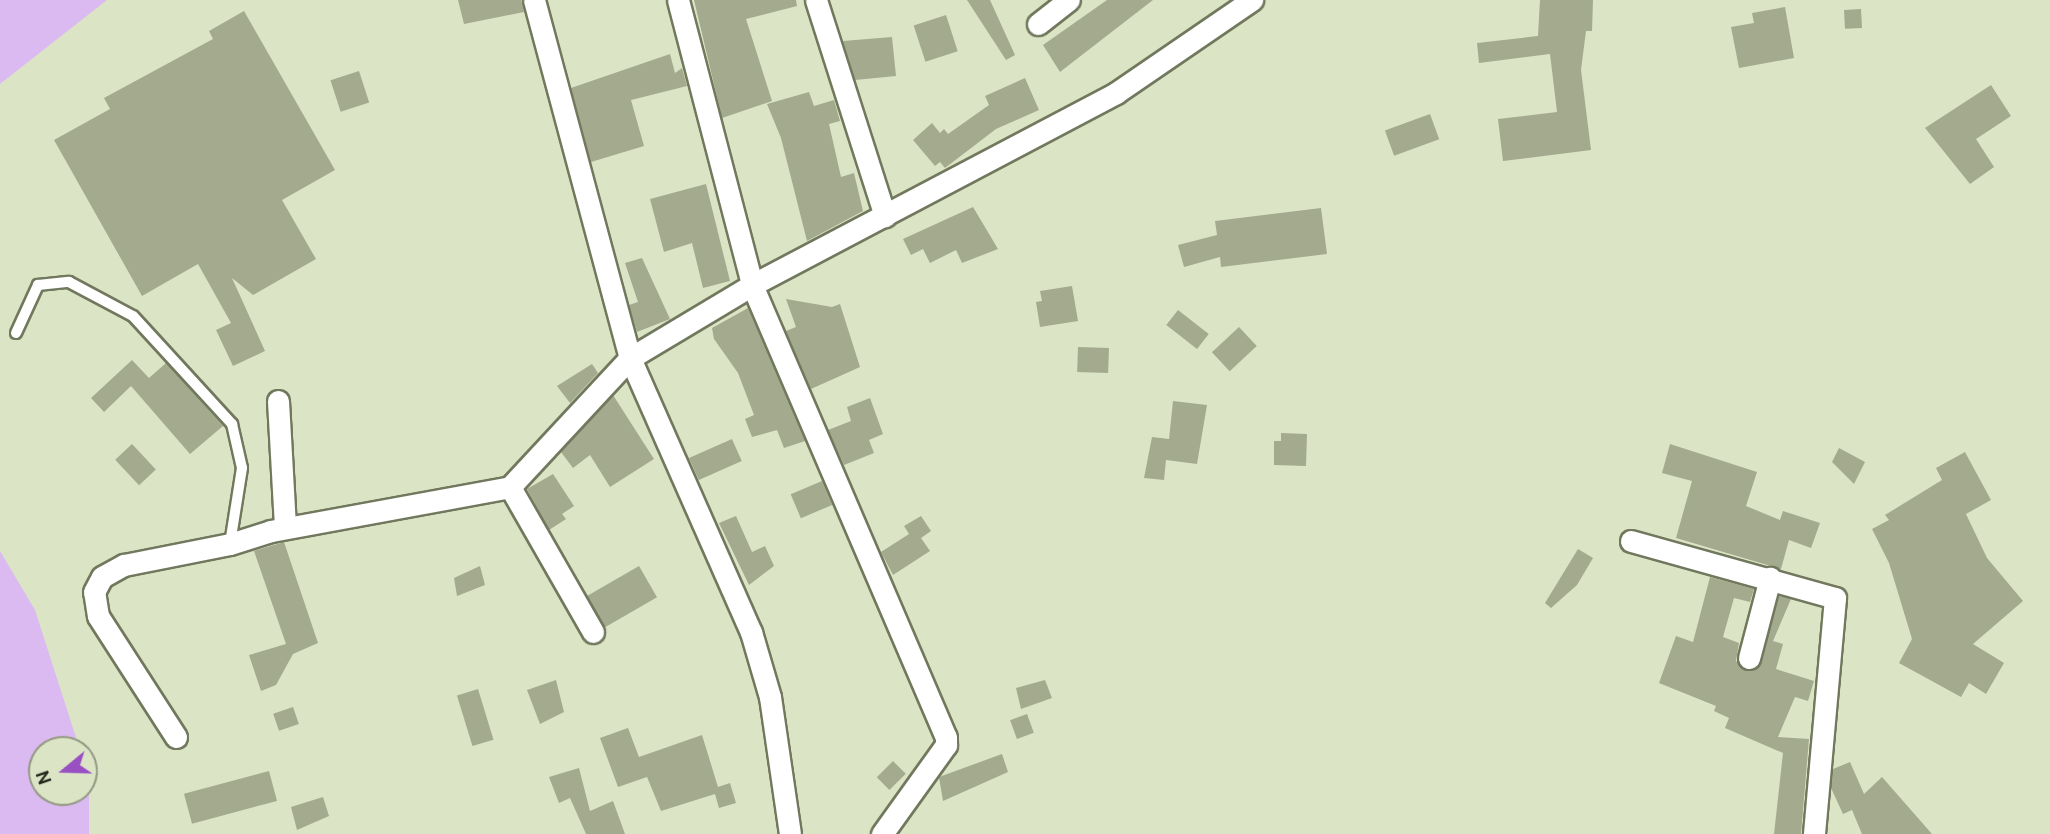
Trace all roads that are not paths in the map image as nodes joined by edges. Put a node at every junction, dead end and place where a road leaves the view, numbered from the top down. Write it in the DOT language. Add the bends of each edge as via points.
graph roads {
  1 [pos="534,0"];
  2 [pos="678,0"];
  3 [pos="816,0"];
  4 [pos="1252,0"];
  5 [pos="1057,4"];
  6 [pos="1038,24"];
  7 [pos="885,216"];
  8 [pos="752,285"];
  9 [pos="16,333"];
  10 [pos="630,358"];
  11 [pos="278,401"];
  12 [pos="510,487"];
  13 [pos="285,528"];
  14 [pos="1631,541"];
  15 [pos="230,544"];
  16 [pos="1770,578"];
  17 [pos="593,632"];
  18 [pos="1748,658"];
  19 [pos="176,737"];
  20 [pos="790,834"];
  21 [pos="882,834"];
  22 [pos="1814,834"];
  1 -- 10 [label="street"];
  2 -- 8 [label="street"];
  3 -- 7 [label="street"];
  4 -- 7 [label="street" via="1116,93"];
  5 -- 6 [label="street"];
  7 -- 8 [label="street"];
  8 -- 10 [label="street"];
  8 -- 21 [label="street" via="947,741"];
  9 -- 15 [label="lane" via="38,285 69,282 133,316 232,425 242,468"];
  10 -- 12 [label="street"];
  10 -- 20 [label="street" via="751,632 770,697"];
  11 -- 13 [label="street"];
  12 -- 13 [label="street"];
  12 -- 17 [label="street"];
  13 -- 15 [label="street"];
  14 -- 16 [label="street"];
  15 -- 19 [label="street" via="124,565 102,577 94,592 98,616"];
  16 -- 18 [label="street"];
  16 -- 22 [label="street" via="1835,598"];
}
